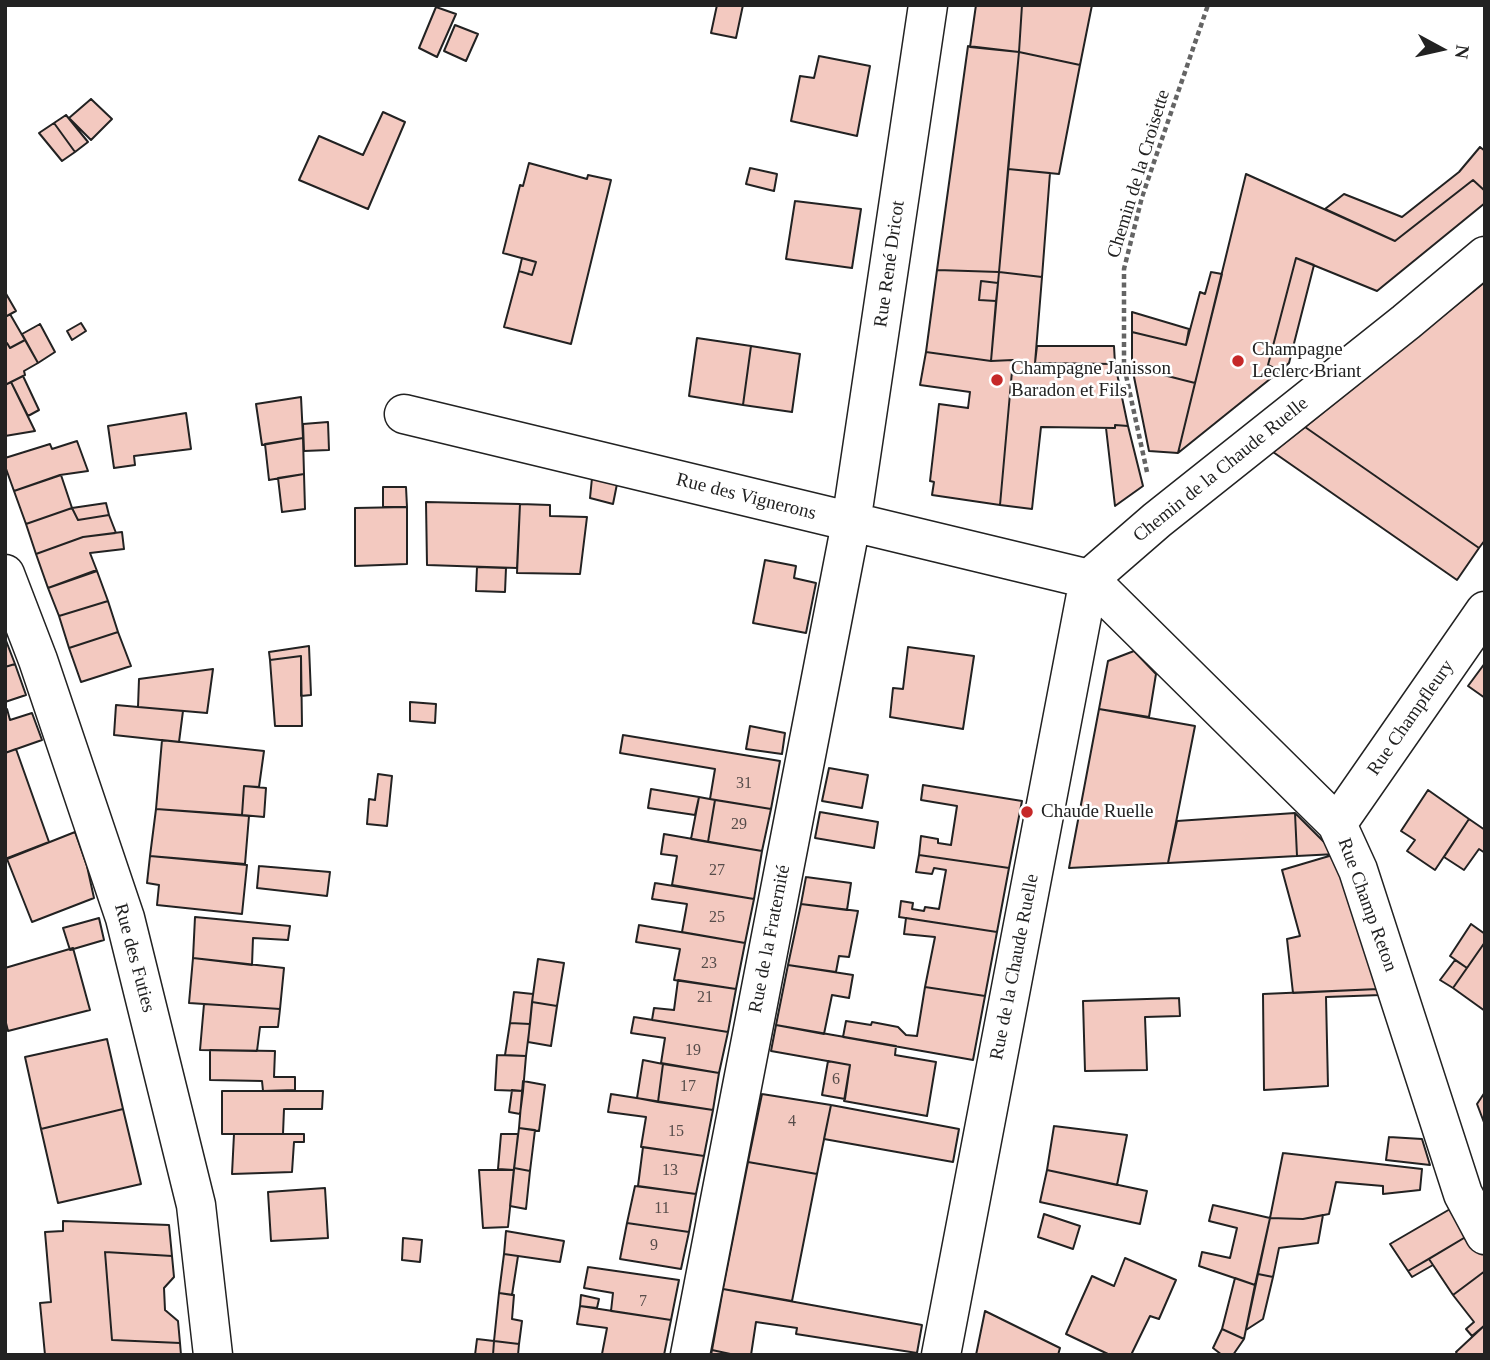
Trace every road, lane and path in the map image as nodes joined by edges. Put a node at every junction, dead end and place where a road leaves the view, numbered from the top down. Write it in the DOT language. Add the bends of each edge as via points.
graph roads {
  1 [pos="928,5"];
  2 [pos="1208,5"];
  3 [pos="1485,256"];
  4 [pos="404,414"];
  5 [pos="1157,520"];
  6 [pos="851,523"];
  7 [pos="5,574"];
  8 [pos="1089,579"];
  9 [pos="1485,611"];
  10 [pos="1337,824"];
  11 [pos="1485,1235"];
  12 [pos="213,1355"];
  13 [pos="690,1355"];
  14 [pos="941,1355"];
  1 -- 6 [label="street, Rue René Dricot"];
  2 -- 5 [label="path, Chemin de la Croisette" via="1142,197 1124,269 1124,366"];
  3 -- 5 [label="street, Chemin de la Chaude Ruelle"];
  4 -- 6 [label="street, Rue des Vignerons"];
  5 -- 8 [label="street, Chemin de la Chaude Ruelle"];
  6 -- 8 [label="street, Rue des Vignerons"];
  6 -- 13 [label="street, Rue de la Fraternité"];
  7 -- 12 [label="street, Rue des Futies" via="125,918 196,1205"];
  8 -- 10 [label="street, Rue Champ Reton"];
  8 -- 14 [label="street, Rue de la Chaude Ruelle"];
  9 -- 10 [label="street, Rue Champfleury"];
  10 -- 11 [label="street, Rue Champ Reton" via="1358,870 1463,1194"];
}
